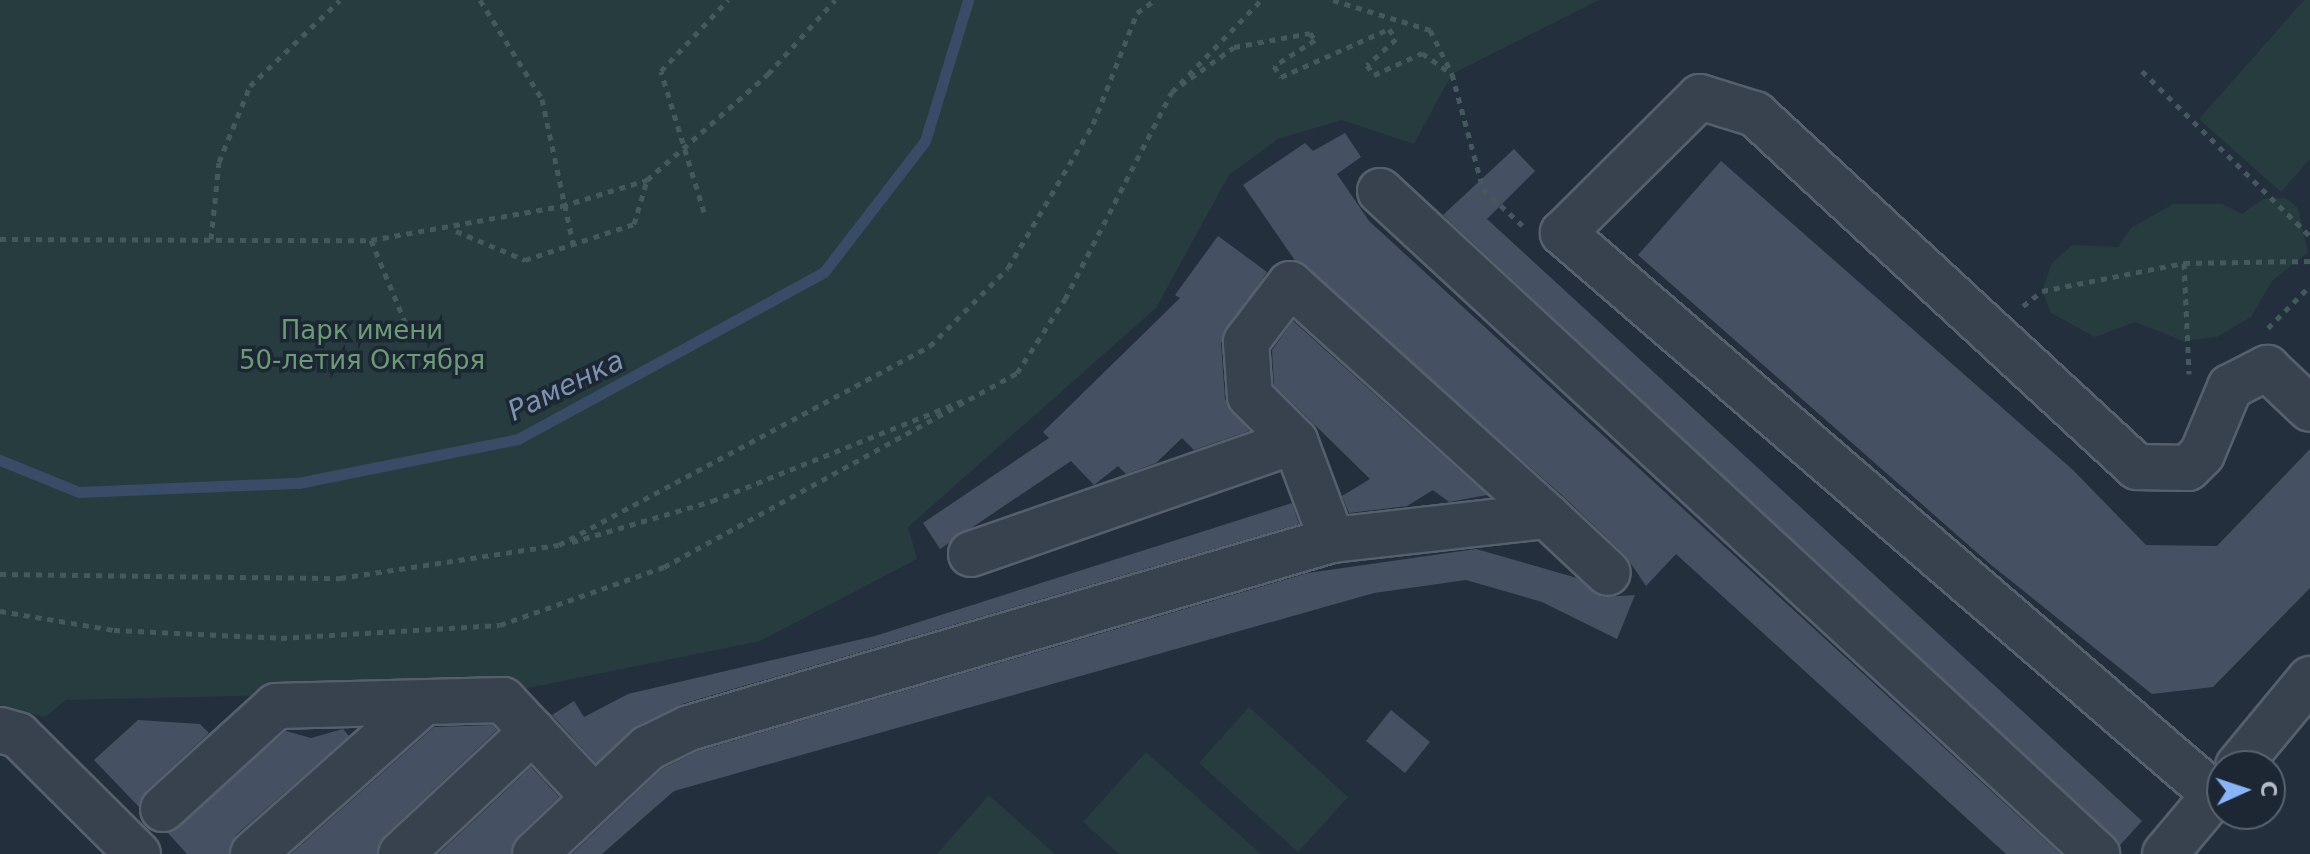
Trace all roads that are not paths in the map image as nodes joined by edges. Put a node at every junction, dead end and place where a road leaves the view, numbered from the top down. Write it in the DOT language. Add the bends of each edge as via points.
graph roads {
  1 [pos="1380,191"];
  2 [pos="2310,409"];
  3 [pos="1295,441"];
  4 [pos="1547,516"];
  5 [pos="1332,540"];
  6 [pos="971,554"];
  7 [pos="1608,573"];
  8 [pos="2310,679"];
  9 [pos="421,705"];
  10 [pos="0,730"];
  11 [pos="533,731"];
  12 [pos="2251,750"];
  13 [pos="2206,766"];
  14 [pos="592,795"];
  15 [pos="2206,805"];
  16 [pos="163,809"];
  17 [pos="138,854"];
  18 [pos="253,854"];
  19 [pos="401,854"];
  20 [pos="535,854"];
  21 [pos="2097,854"];
  22 [pos="2165,854"];
  1 -- 21 [label="lane"];
  2 -- 13 [label="lane" via="2267,368 2230,387 2202,454 2188,468 2137,467 1755,114 1700,97 1563,233"];
  3 -- 4 [label="lane" via="1250,396 1246,342 1290,284"];
  3 -- 5 [label="lane"];
  3 -- 6 [label="lane"];
  4 -- 5 [label="lane"];
  4 -- 7 [label="lane"];
  5 -- 14 [label="lane" via="689,728 648,748"];
  8 -- 12 [label="lane"];
  9 -- 11 [label="lane" via="503,700"];
  9 -- 16 [label="lane" via="276,706"];
  9 -- 18 [label="lane"];
  10 -- 17 [label="lane" via="18,735"];
  11 -- 14 [label="lane"];
  11 -- 19 [label="lane"];
  14 -- 20 [label="lane"];
  15 -- 22 [label="lane"];
}
